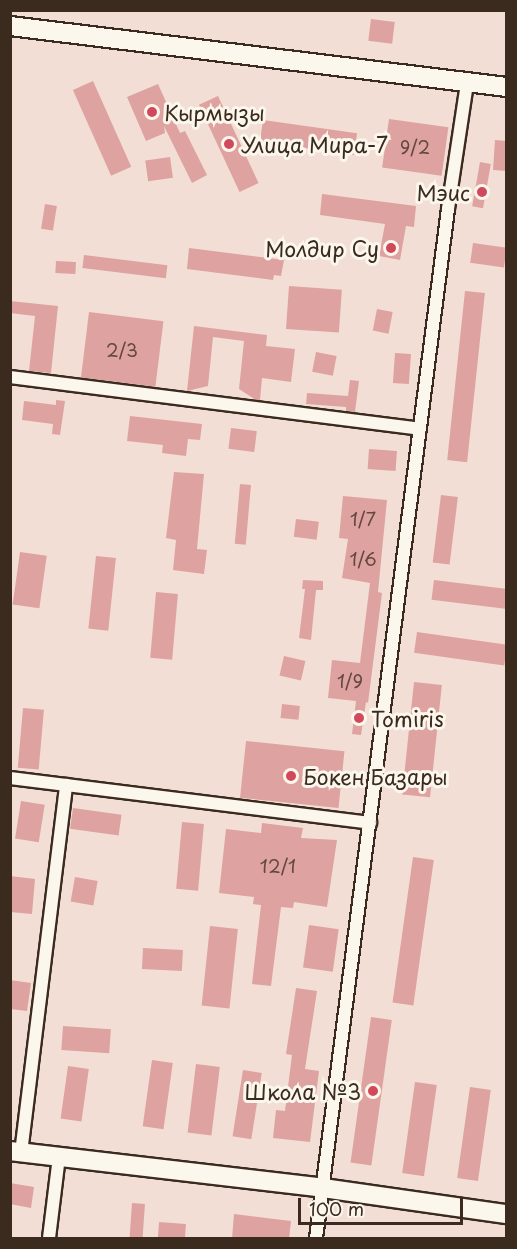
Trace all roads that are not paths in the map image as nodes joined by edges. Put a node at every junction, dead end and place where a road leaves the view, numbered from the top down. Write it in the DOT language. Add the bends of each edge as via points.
graph roads {
  1 [pos="10,26"];
  2 [pos="467,83"];
  3 [pos="507,87"];
  4 [pos="10,377"];
  5 [pos="420,429"];
  6 [pos="10,778"];
  7 [pos="66,785"];
  8 [pos="370,823"];
  9 [pos="16,1152"];
  10 [pos="59,1157"];
  11 [pos="322,1188"];
  12 [pos="507,1214"];
  13 [pos="49,1239"];
  14 [pos="316,1239"];
  1 -- 2 [label="street"];
  2 -- 3 [label="street"];
  2 -- 5 [label="street"];
  4 -- 5 [label="street"];
  5 -- 8 [label="street"];
  6 -- 7 [label="street"];
  7 -- 8 [label="street"];
  7 -- 9 [label="street"];
  8 -- 11 [label="street"];
  9 -- 10 [label="street"];
  10 -- 11 [label="street"];
  10 -- 13 [label="street"];
  11 -- 12 [label="street"];
  11 -- 14 [label="street"];
}
